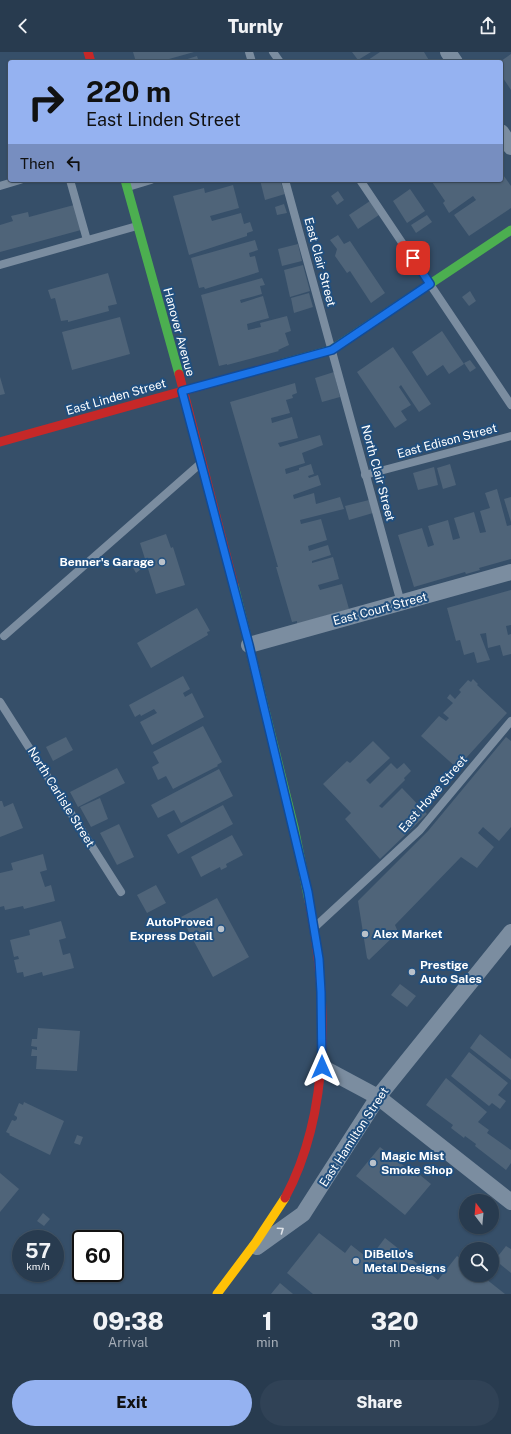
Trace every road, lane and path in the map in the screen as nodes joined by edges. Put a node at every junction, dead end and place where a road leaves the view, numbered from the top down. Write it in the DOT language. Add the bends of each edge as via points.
graph roads {
  1 [pos="503,135"];
  2 [pos="511,147"];
  3 [pos="13,182"];
  4 [pos="71,182"];
  5 [pos="139,182"];
  6 [pos="285,182"];
  7 [pos="361,182"];
  8 [pos="126,184"];
  9 [pos="0,186"];
  10 [pos="138,226"];
  11 [pos="511,230"];
  12 [pos="87,240"];
  13 [pos="0,265"];
  14 [pos="430,284"];
  15 [pos="332,350"];
  16 [pos="182,391"];
  17 [pos="511,405"];
  18 [pos="511,436"];
  19 [pos="0,442"];
  20 [pos="201,462"];
  21 [pos="365,475"];
  22 [pos="511,572"];
  23 [pos="401,603"];
  24 [pos="4,636"];
  25 [pos="249,645"];
  26 [pos="0,702"];
  27 [pos="511,721"];
  28 [pos="121,892"];
  29 [pos="315,926"];
  30 [pos="511,932"];
  31 [pos="322,1067"];
  32 [pos="378,1096"];
  33 [pos="511,1202"];
  34 [pos="250,1252"];
  35 [pos="217,1294"];
  1 -- 2 [label="street"];
  3 -- 9 [label="lane"];
  4 -- 12 [label="lane"];
  5 -- 8 [label="lane"];
  6 -- 15 [label="lane, East Clair Street"];
  7 -- 14 [label="lane"];
  8 -- 10 [label="main road, Hanover Avenue"];
  10 -- 12 [label="lane"];
  10 -- 16 [label="main road, Hanover Avenue"];
  11 -- 14 [label="main road, East Linden Street"];
  12 -- 13 [label="lane"];
  14 -- 15 [label="main road, East Linden Street"];
  14 -- 17 [label="lane"];
  15 -- 16 [label="main road, East Linden Street"];
  15 -- 21 [label="lane, North Clair Street"];
  16 -- 19 [label="main road, East Linden Street"];
  16 -- 20 [label="main road, Hanover Avenue"];
  18 -- 21 [label="lane, East Edison Street"];
  20 -- 24 [label="lane"];
  20 -- 25 [label="main road, Hanover Avenue"];
  21 -- 23 [label="lane, North Clair Street"];
  22 -- 23 [label="street, East Court Street"];
  23 -- 25 [label="street, East Court Street"];
  25 -- 29 [label="main road, Hanover Avenue"];
  26 -- 28 [label="lane, North Carlisle Street"];
  27 -- 29 [label="lane, East Howe Street" via="420,830"];
  29 -- 31 [label="main road, Hanover Avenue" via="321,992"];
  30 -- 32 [label="street, East Hamilton Street"];
  31 -- 32 [label="street"];
  31 -- 34 [label="main road, Hanover Avenue" via="302,1159 290,1188"];
  32 -- 33 [label="street"];
  34 -- 32 [label="street, East Hamilton Street, one-way" via="303,1214"];
  34 -- 35 [label="main road, East Hamilton Street"];
}
